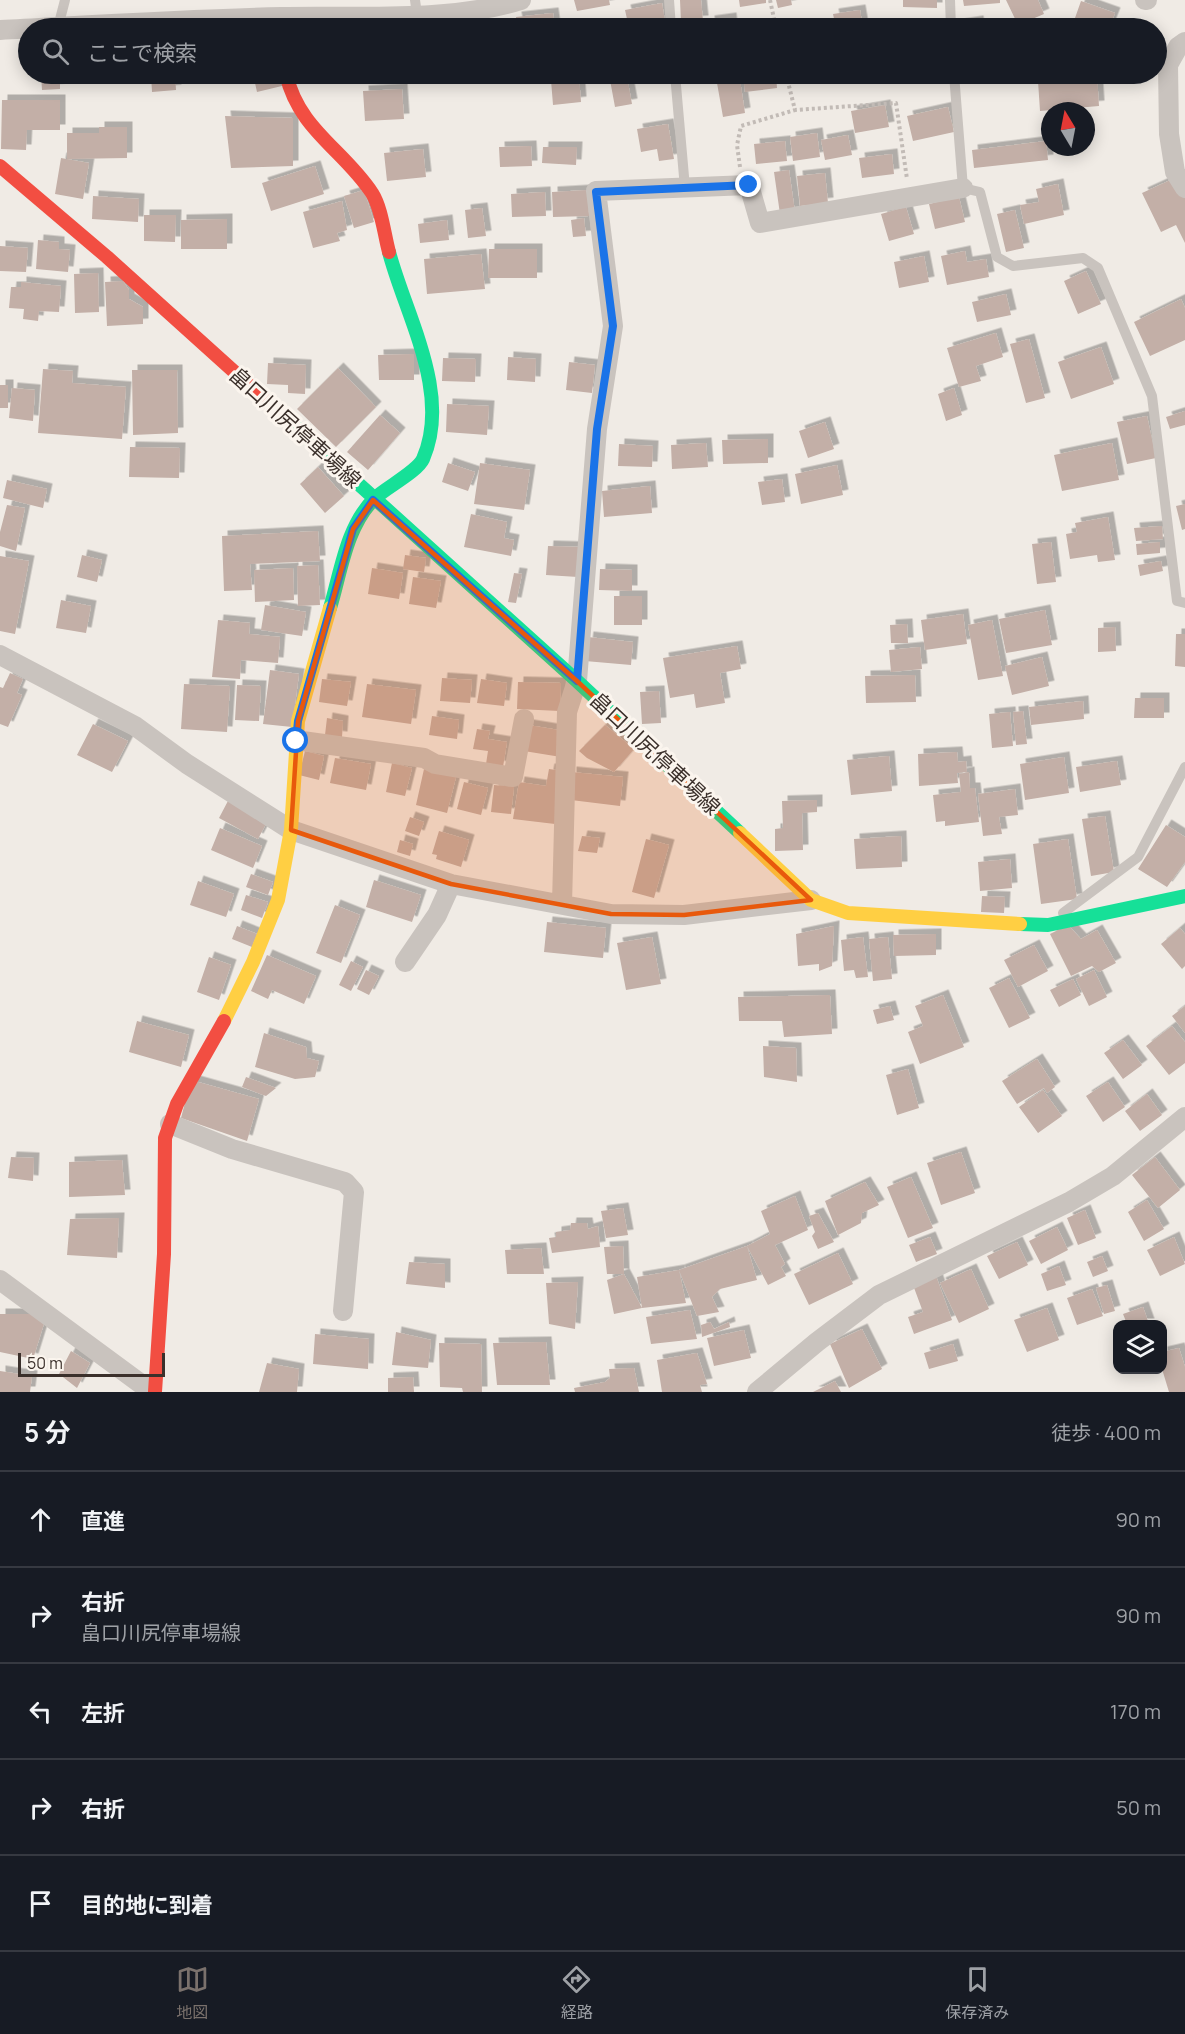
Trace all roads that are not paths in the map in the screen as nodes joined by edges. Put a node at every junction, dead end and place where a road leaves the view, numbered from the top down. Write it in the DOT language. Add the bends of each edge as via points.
graph roads {
  1 [pos="65,0"];
  2 [pos="521,0"];
  3 [pos="669,0"];
  4 [pos="950,0"];
  5 [pos="416,7"];
  6 [pos="278,15"];
  7 [pos="60,18"];
  8 [pos="223,18"];
  9 [pos="670,18"];
  10 [pos="951,18"];
  11 [pos="18,29"];
  12 [pos="0,30"];
  13 [pos="1185,42"];
  14 [pos="288,84"];
  15 [pos="676,84"];
  16 [pos="955,84"];
  17 [pos="0,166"];
  18 [pos="685,188"];
  19 [pos="963,188"];
  20 [pos="1185,188"];
  21 [pos="373,500"];
  22 [pos="1185,603"];
  23 [pos="0,655"];
  24 [pos="577,681"];
  25 [pos="525,719"];
  26 [pos="296,741"];
  27 [pos="1185,767"];
  28 [pos="291,830"];
  29 [pos="451,884"];
  30 [pos="1185,896"];
  31 [pos="811,900"];
  32 [pos="562,904"];
  33 [pos="1048,925"];
  34 [pos="405,962"];
  35 [pos="1185,1117"];
  36 [pos="170,1124"];
  37 [pos="0,1280"];
  38 [pos="343,1311"];
  39 [pos="154,1392"];
  40 [pos="757,1392"];
  1 -- 7 [label="lane"];
  2 -- 5 [label="street" via="496,8"];
  3 -- 9 [label="lane"];
  4 -- 10 [label="lane"];
  5 -- 6 [label="street"];
  6 -- 8 [label="street"];
  11 -- 12 [label="street"];
  13 -- 20 [label="street" via="1168,65 1169,134 1175,172"];
  14 -- 21 [label="main road" via="306,121 374,196 395,276 422,344 431,431 422,461"];
  15 -- 18 [label="lane"];
  16 -- 19 [label="lane"];
  17 -- 21 [label="main road, 畠口川尻停車場線" via="107,256"];
  18 -- 19 [label="street" via="749,185 760,223"];
  18 -- 24 [label="street" via="596,192 613,326 597,429"];
  19 -- 22 [label="lane" via="980,192 998,257 1013,266 1083,258 1098,268 1152,396 1177,601"];
  21 -- 24 [label="main road, 畠口川尻停車場線"];
  21 -- 26 [label="main road" via="353,529 298,721"];
  23 -- 28 [label="street" via="135,726"];
  24 -- 31 [label="main road, 畠口川尻停車場線"];
  24 -- 32 [label="street" via="567,712"];
  25 -- 26 [label="street" via="513,777 435,764 424,758"];
  26 -- 28 [label="main road"];
  27 -- 33 [label="lane" via="1138,856"];
  28 -- 29 [label="street"];
  28 -- 36 [label="main road" via="278,900 253,962"];
  29 -- 32 [label="street"];
  29 -- 34 [label="street" via="437,915"];
  30 -- 33 [label="main road, 畠口川尻停車場線"];
  31 -- 32 [label="street" via="684,915 611,914"];
  31 -- 33 [label="main road, 畠口川尻停車場線" via="848,913 884,917"];
  35 -- 40 [label="street" via="1113,1176 1069,1202 879,1295"];
  36 -- 38 [label="street" via="232,1149 352,1187"];
  36 -- 39 [label="main road" via="165,1138 164,1254"];
  37 -- 39 [label="street"];
}
